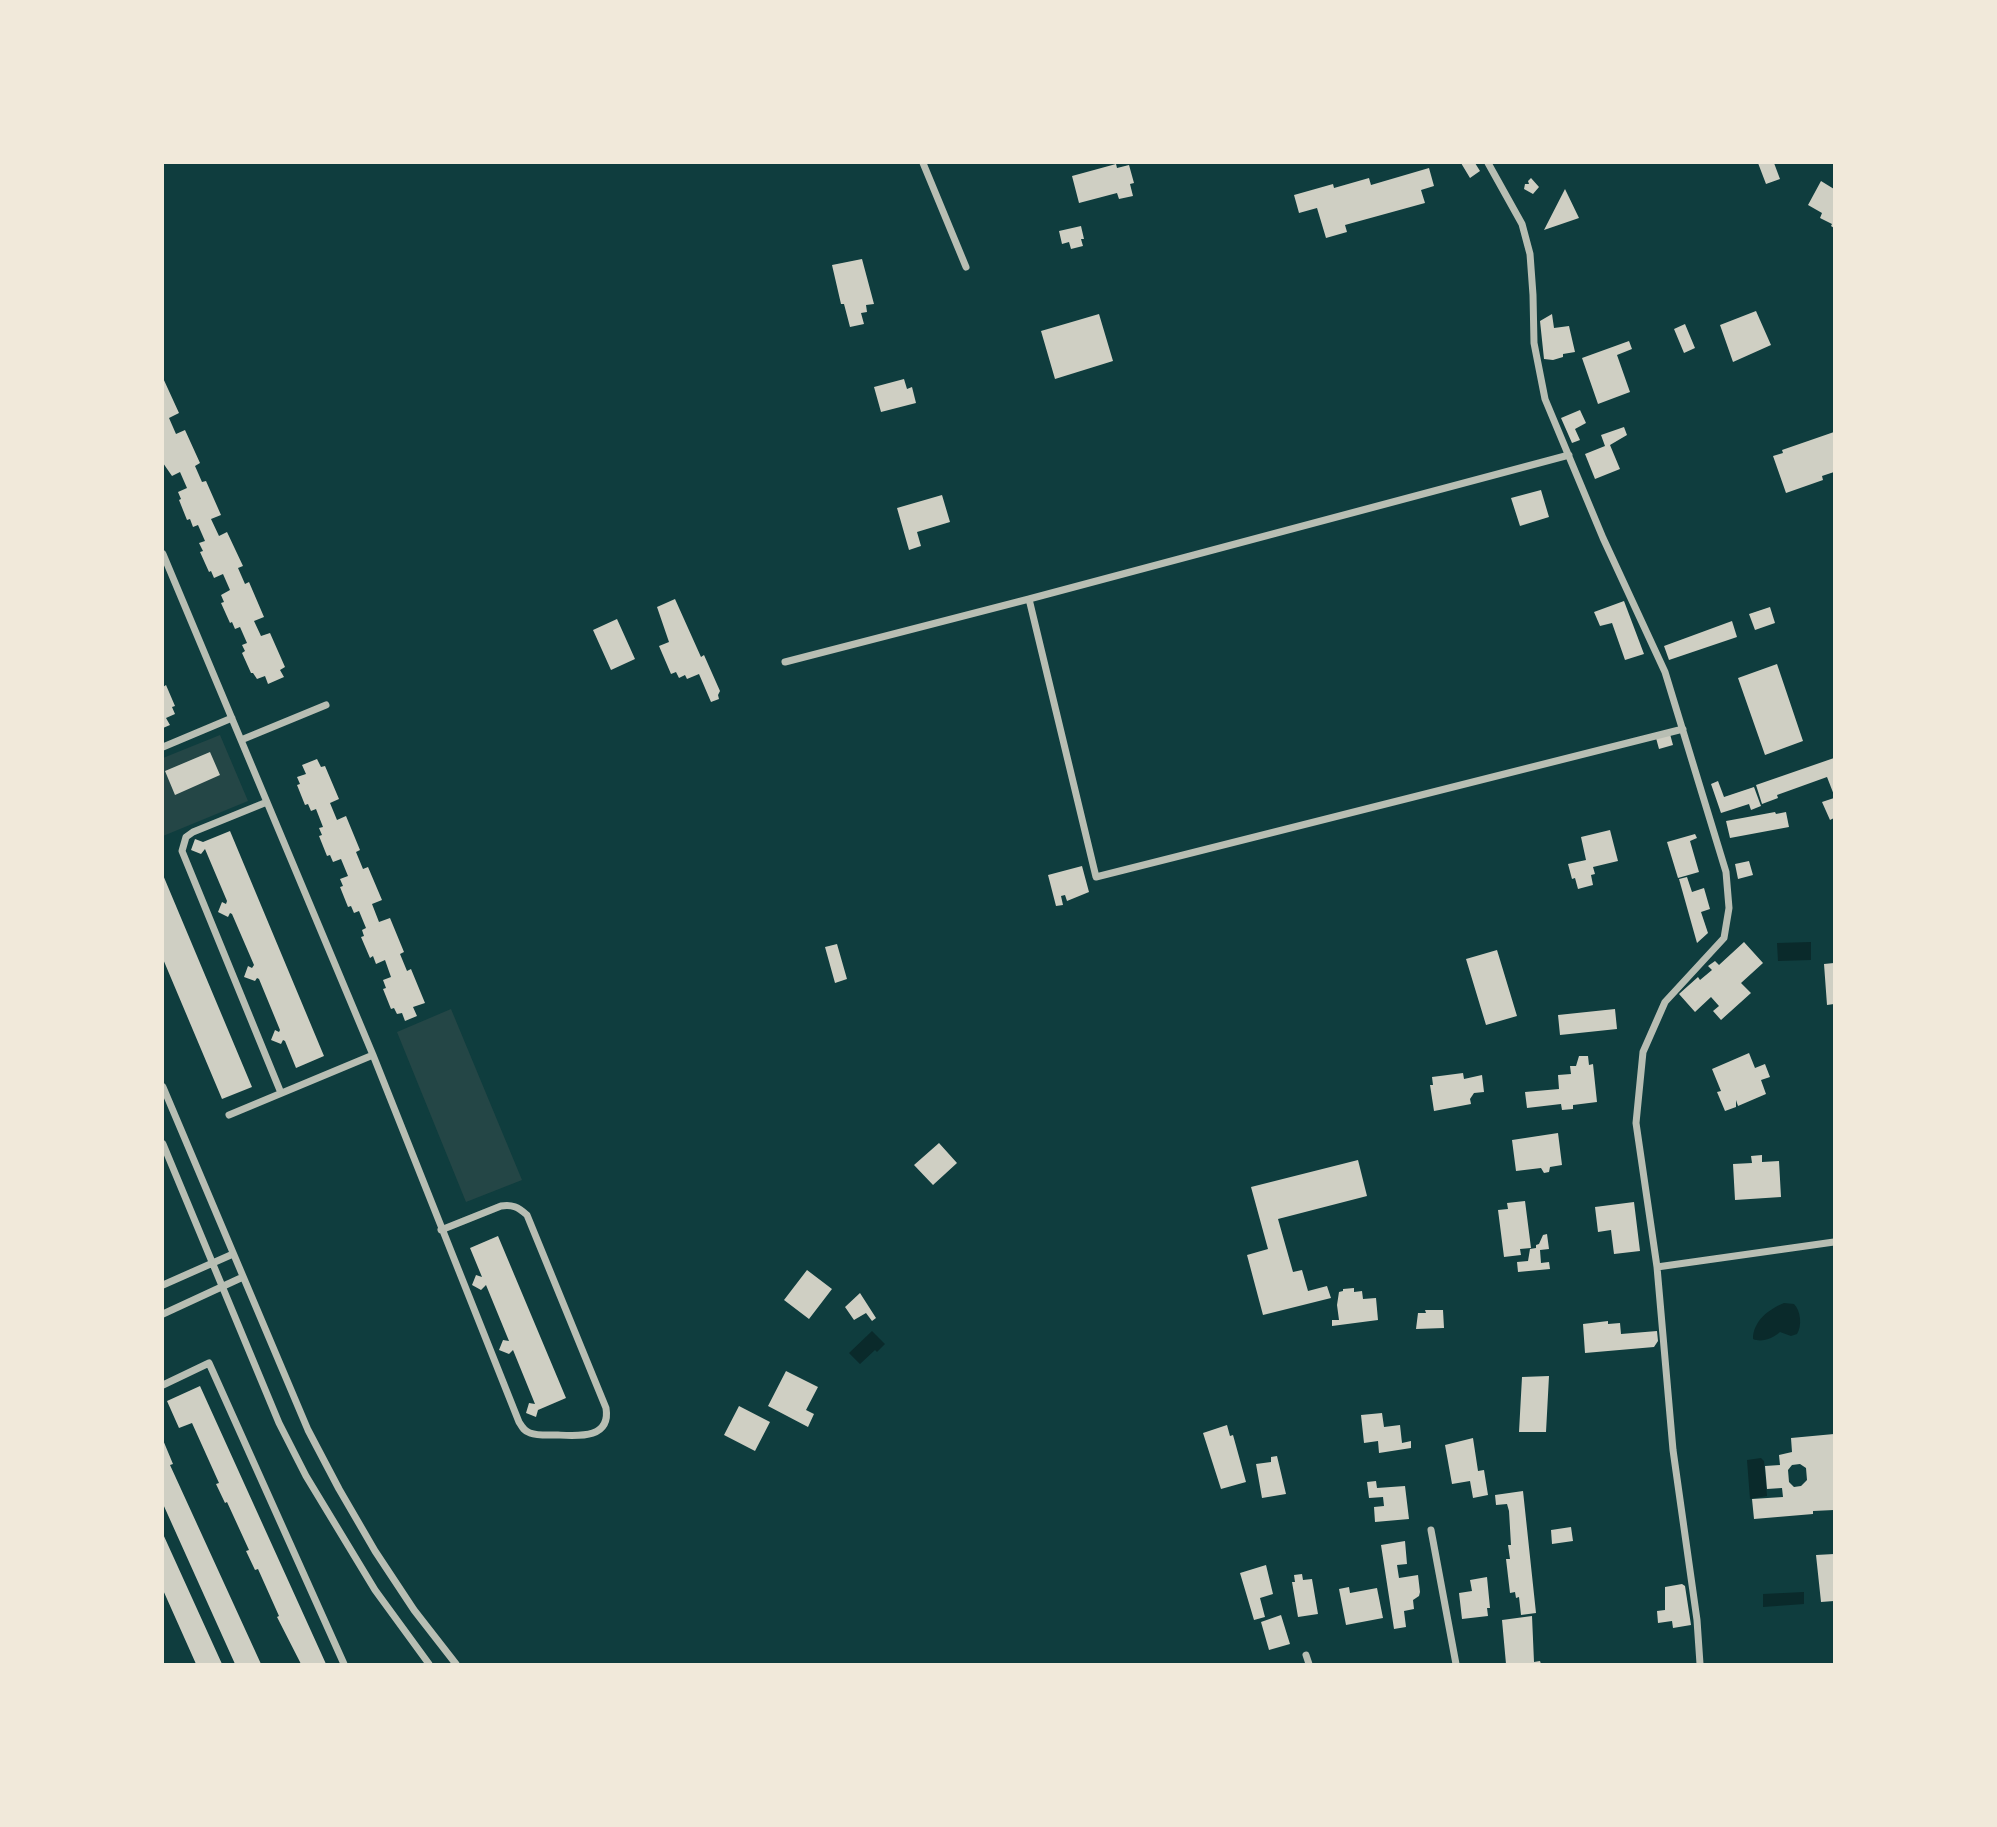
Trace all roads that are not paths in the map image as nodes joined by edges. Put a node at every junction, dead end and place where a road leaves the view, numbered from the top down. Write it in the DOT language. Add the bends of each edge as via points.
graph roads {
  1 [pos="923,163"];
  2 [pos="1488,163"];
  3 [pos="966,267"];
  4 [pos="1569,455"];
  5 [pos="163,554"];
  6 [pos="1029,599"];
  7 [pos="785,662"];
  8 [pos="326,705"];
  9 [pos="232,718"];
  10 [pos="1683,729"];
  11 [pos="241,740"];
  12 [pos="163,747"];
  13 [pos="267,802"];
  14 [pos="373,1055"];
  15 [pos="163,1087"];
  16 [pos="281,1093"];
  17 [pos="229,1115"];
  18 [pos="163,1144"];
  19 [pos="441,1230"];
  20 [pos="1834,1242"];
  21 [pos="233,1254"];
  22 [pos="212,1263"];
  23 [pos="1657,1267"];
  24 [pos="243,1277"];
  25 [pos="163,1285"];
  26 [pos="222,1286"];
  27 [pos="163,1314"];
  28 [pos="163,1384"];
  29 [pos="1431,1530"];
  30 [pos="1306,1655"];
  31 [pos="344,1664"];
  32 [pos="429,1664"];
  33 [pos="456,1664"];
  34 [pos="1309,1664"];
  35 [pos="1455,1664"];
  36 [pos="1700,1664"];
  1 -- 3 [label="street"];
  2 -- 4 [label="street" via="1522,224 1530,254 1534,342 1545,399"];
  4 -- 6 [label="street"];
  4 -- 10 [label="street" via="1665,672"];
  5 -- 9 [label="street"];
  6 -- 7 [label="street"];
  6 -- 10 [label="street" via="1096,877"];
  8 -- 11 [label="street"];
  9 -- 11 [label="street"];
  9 -- 12 [label="street"];
  10 -- 23 [label="street" via="1726,872 1729,908 1724,938 1665,1002 1643,1052 1636,1123"];
  11 -- 13 [label="street"];
  13 -- 14 [label="street"];
  13 -- 16 [label="street" via="193,832 186,837 182,851"];
  14 -- 16 [label="street"];
  14 -- 19 [label="street"];
  15 -- 21 [label="street"];
  16 -- 17 [label="street"];
  18 -- 22 [label="street"];
  19 -- 19 [label="street" via="523,1428 537,1434 583,1436 597,1432 606,1419 606,1408 527,1214 520,1208 501,1206"];
  20 -- 23 [label="street"];
  21 -- 22 [label="street"];
  21 -- 24 [label="street"];
  22 -- 25 [label="street"];
  22 -- 26 [label="street"];
  23 -- 36 [label="street" via="1673,1450"];
  24 -- 26 [label="street"];
  24 -- 33 [label="street" via="308,1430 339,1489 414,1610"];
  26 -- 27 [label="street"];
  26 -- 32 [label="street" via="306,1476 375,1590"];
  28 -- 31 [label="street" via="209,1363"];
  29 -- 35 [label="street"];
  30 -- 34 [label="street"];
}
